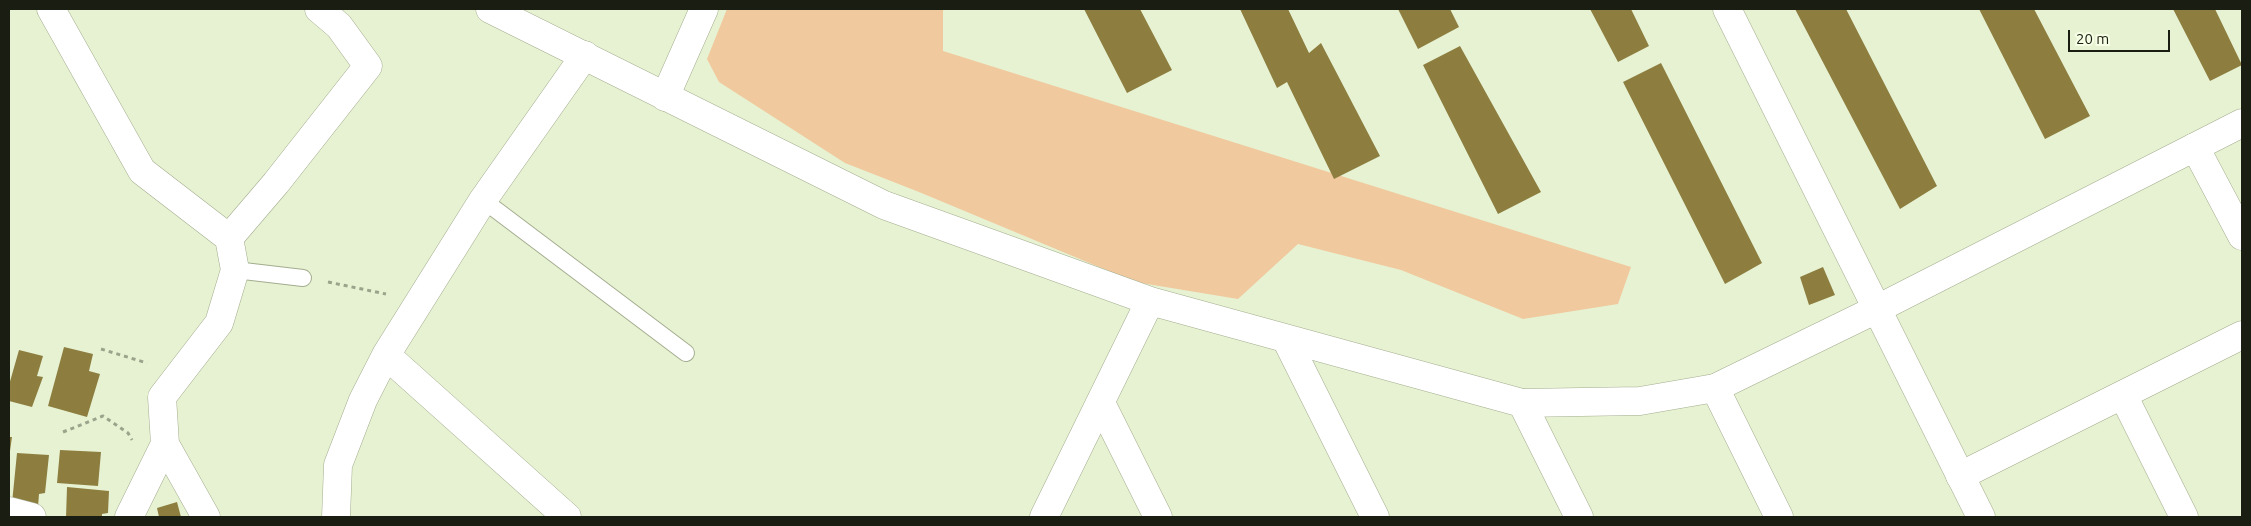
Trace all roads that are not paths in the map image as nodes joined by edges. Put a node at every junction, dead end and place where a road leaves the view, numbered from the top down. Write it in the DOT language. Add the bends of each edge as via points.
graph roads {
  1 [pos="50,9"];
  2 [pos="319,9"];
  3 [pos="490,9"];
  4 [pos="704,9"];
  5 [pos="1727,9"];
  6 [pos="585,55"];
  7 [pos="665,97"];
  8 [pos="2242,123"];
  9 [pos="2196,147"];
  10 [pos="483,200"];
  11 [pos="2242,236"];
  12 [pos="229,238"];
  13 [pos="235,270"];
  14 [pos="303,278"];
  15 [pos="1150,301"];
  16 [pos="1877,309"];
  17 [pos="2242,335"];
  18 [pos="1286,339"];
  19 [pos="686,353"];
  20 [pos="386,355"];
  21 [pos="1715,388"];
  22 [pos="2123,395"];
  23 [pos="1101,403"];
  24 [pos="1522,403"];
  25 [pos="165,444"];
  26 [pos="1960,476"];
  27 [pos="9,511"];
  28 [pos="32,517"];
  29 [pos="129,517"];
  30 [pos="206,517"];
  31 [pos="336,517"];
  32 [pos="567,517"];
  33 [pos="1044,517"];
  34 [pos="1158,517"];
  35 [pos="1375,517"];
  36 [pos="1579,517"];
  37 [pos="1779,517"];
  38 [pos="1981,517"];
  39 [pos="2184,517"];
  1 -- 12 [label="street" via="142,171"];
  2 -- 12 [label="street" via="339,26 368,66"];
  3 -- 6 [label="street"];
  4 -- 7 [label="street"];
  5 -- 16 [label="street"];
  6 -- 7 [label="street"];
  6 -- 10 [label="street"];
  7 -- 15 [label="street" via="884,204"];
  8 -- 9 [label="street"];
  9 -- 11 [label="street"];
  9 -- 16 [label="street"];
  10 -- 19 [label="lane"];
  10 -- 20 [label="street"];
  12 -- 13 [label="street"];
  13 -- 14 [label="lane"];
  13 -- 25 [label="street" via="219,323 162,397"];
  15 -- 18 [label="street"];
  15 -- 23 [label="street"];
  16 -- 21 [label="street"];
  16 -- 26 [label="street"];
  17 -- 22 [label="street"];
  18 -- 24 [label="street"];
  18 -- 35 [label="street"];
  20 -- 31 [label="street" via="362,400 338,465"];
  20 -- 32 [label="street"];
  21 -- 24 [label="street" via="1640,401"];
  21 -- 37 [label="street"];
  22 -- 26 [label="street"];
  22 -- 39 [label="street"];
  23 -- 33 [label="street"];
  23 -- 34 [label="street"];
  24 -- 36 [label="street"];
  25 -- 29 [label="street"];
  25 -- 30 [label="street"];
  26 -- 38 [label="street"];
  27 -- 28 [label="street"];
}
